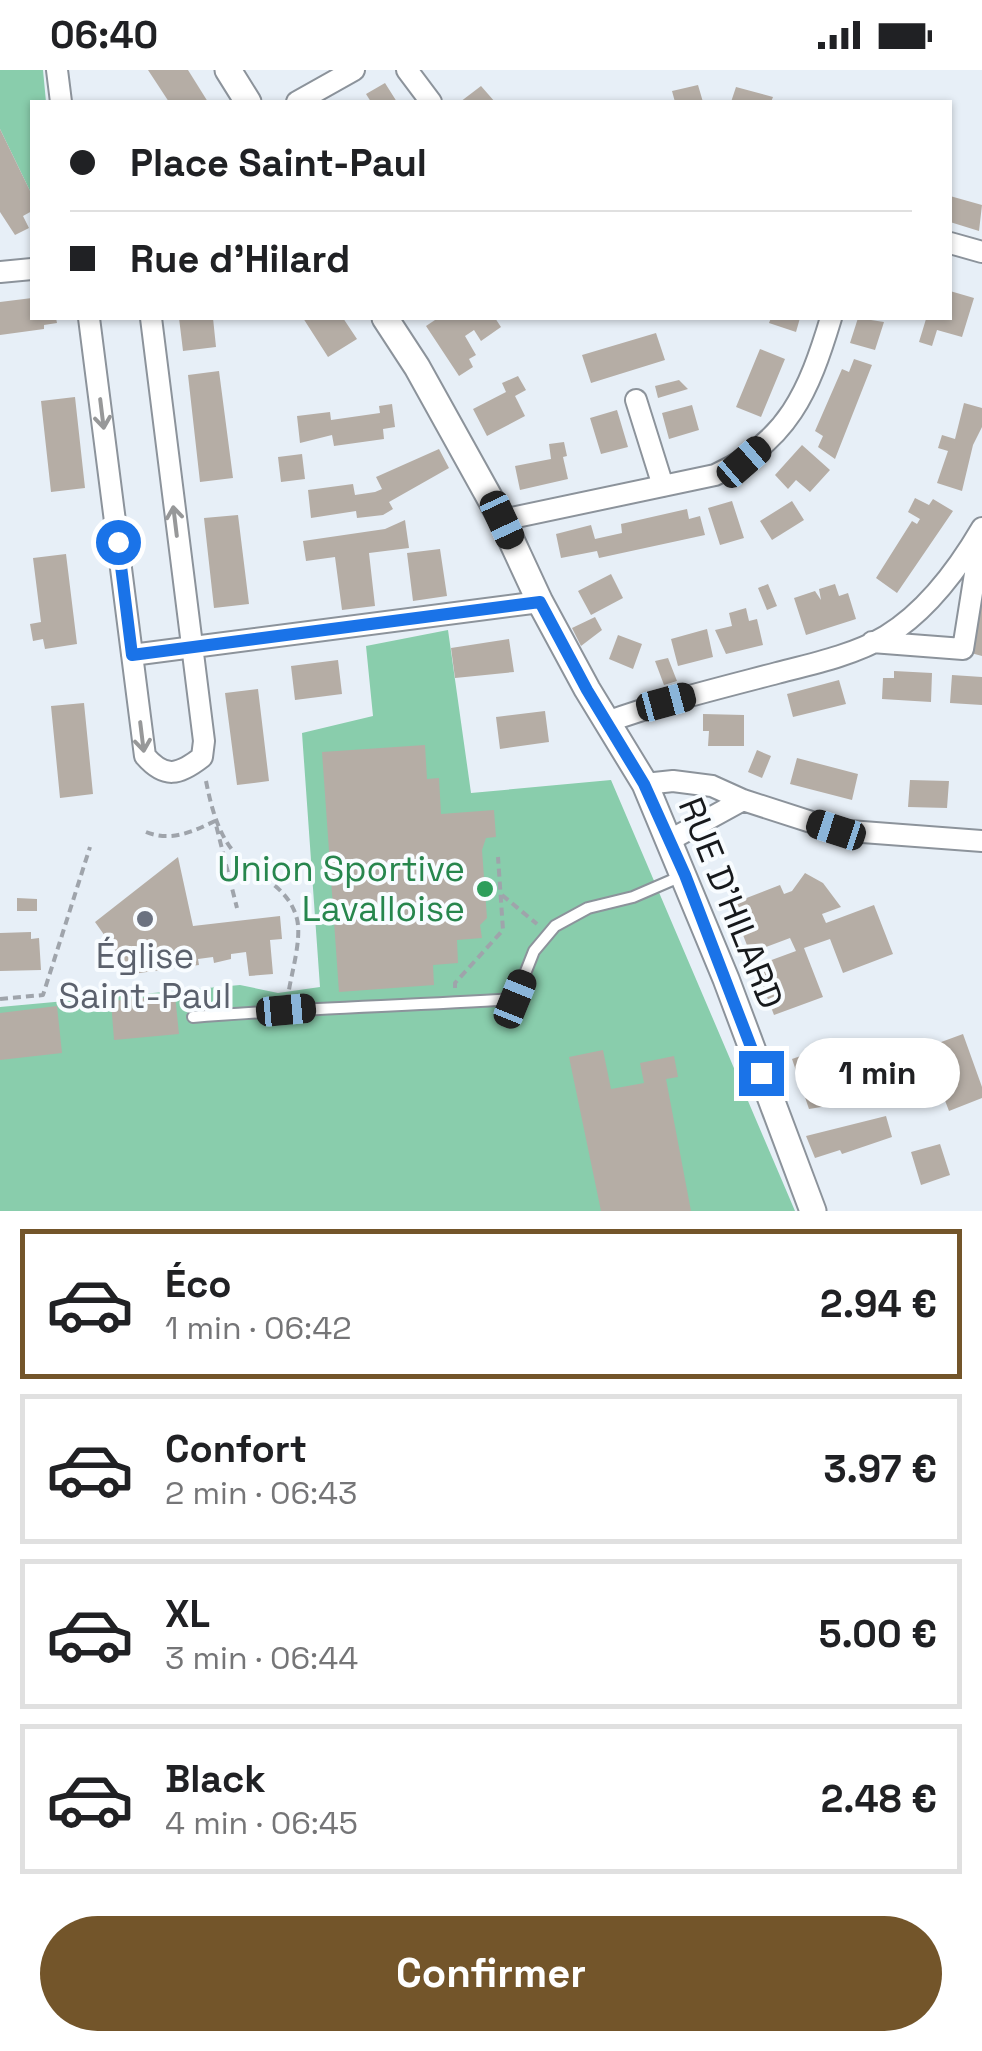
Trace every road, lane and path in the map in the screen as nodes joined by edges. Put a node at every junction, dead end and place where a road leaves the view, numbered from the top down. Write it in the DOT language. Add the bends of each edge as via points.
graph roads {
  1 [pos="57,70"];
  2 [pos="228,70"];
  3 [pos="354,70"];
  4 [pos="407,70"];
  5 [pos="61,100"];
  6 [pos="247,100"];
  7 [pos="302,100"];
  8 [pos="429,100"];
  9 [pos="952,244"];
  10 [pos="982,252"];
  11 [pos="30,269"];
  12 [pos="0,272"];
  13 [pos="90,320"];
  14 [pos="151,320"];
  15 [pos="386,320"];
  16 [pos="830,320"];
  17 [pos="636,400"];
  18 [pos="663,486"];
  19 [pos="502,520"];
  20 [pos="982,529"];
  21 [pos="540,602"];
  22 [pos="872,642"];
  23 [pos="190,648"];
  24 [pos="132,655"];
  25 [pos="607,722"];
  26 [pos="202,757"];
  27 [pos="644,784"];
  28 [pos="743,800"];
  29 [pos="214,821"];
  30 [pos="146,832"];
  31 [pos="670,840"];
  32 [pos="982,842"];
  33 [pos="90,848"];
  34 [pos="498,857"];
  35 [pos="685,875"];
  36 [pos="500,894"];
  37 [pos="237,908"];
  38 [pos="521,910"];
  39 [pos="0,999"];
  40 [pos="455,1003"];
  41 [pos="286,1010"];
  42 [pos="193,1017"];
  43 [pos="813,1211"];
  1 -- 5 [label="street"];
  2 -- 6 [label="street"];
  3 -- 7 [label="street"];
  4 -- 8 [label="street"];
  9 -- 10 [label="street"];
  11 -- 12 [label="street"];
  13 -- 24 [label="street, one-way"];
  23 -- 14 [label="street, one-way"];
  15 -- 19 [label="street, RUE D'HILARD"];
  16 -- 18 [label="street" via="803,397 777,434 744,462"];
  17 -- 18 [label="street"];
  18 -- 19 [label="street"];
  19 -- 21 [label="street, RUE D'HILARD"];
  20 -- 22 [label="street" via="916,613"];
  20 -- 22 [label="street" via="963,650"];
  21 -- 23 [label="street"];
  21 -- 25 [label="street, RUE D'HILARD"];
  22 -- 25 [label="street"];
  23 -- 24 [label="street"];
  23 -- 26 [label="street"];
  24 -- 26 [label="street, one-way" via="144,756 168,772 186,770"];
  25 -- 27 [label="street, RUE D'HILARD"];
  26 -- 29 [label="path"];
  27 -- 28 [label="street" via="712,786"];
  27 -- 31 [label="street, RUE D'HILARD"];
  28 -- 31 [label="street"];
  28 -- 32 [label="street" via="836,830"];
  29 -- 30 [label="path" via="187,835"];
  29 -- 37 [label="path"];
  29 -- 41 [label="path" via="243,862 284,892 297,917"];
  31 -- 35 [label="street, RUE D'HILARD"];
  33 -- 39 [label="path" via="43,994"];
  34 -- 36 [label="path"];
  35 -- 40 [label="lane" via="554,926 534,950 515,999"];
  35 -- 43 [label="street, RUE D'HILARD"];
  36 -- 38 [label="path"];
  36 -- 40 [label="path" via="503,930 455,982"];
  40 -- 41 [label="lane"];
  41 -- 42 [label="lane"];
}
